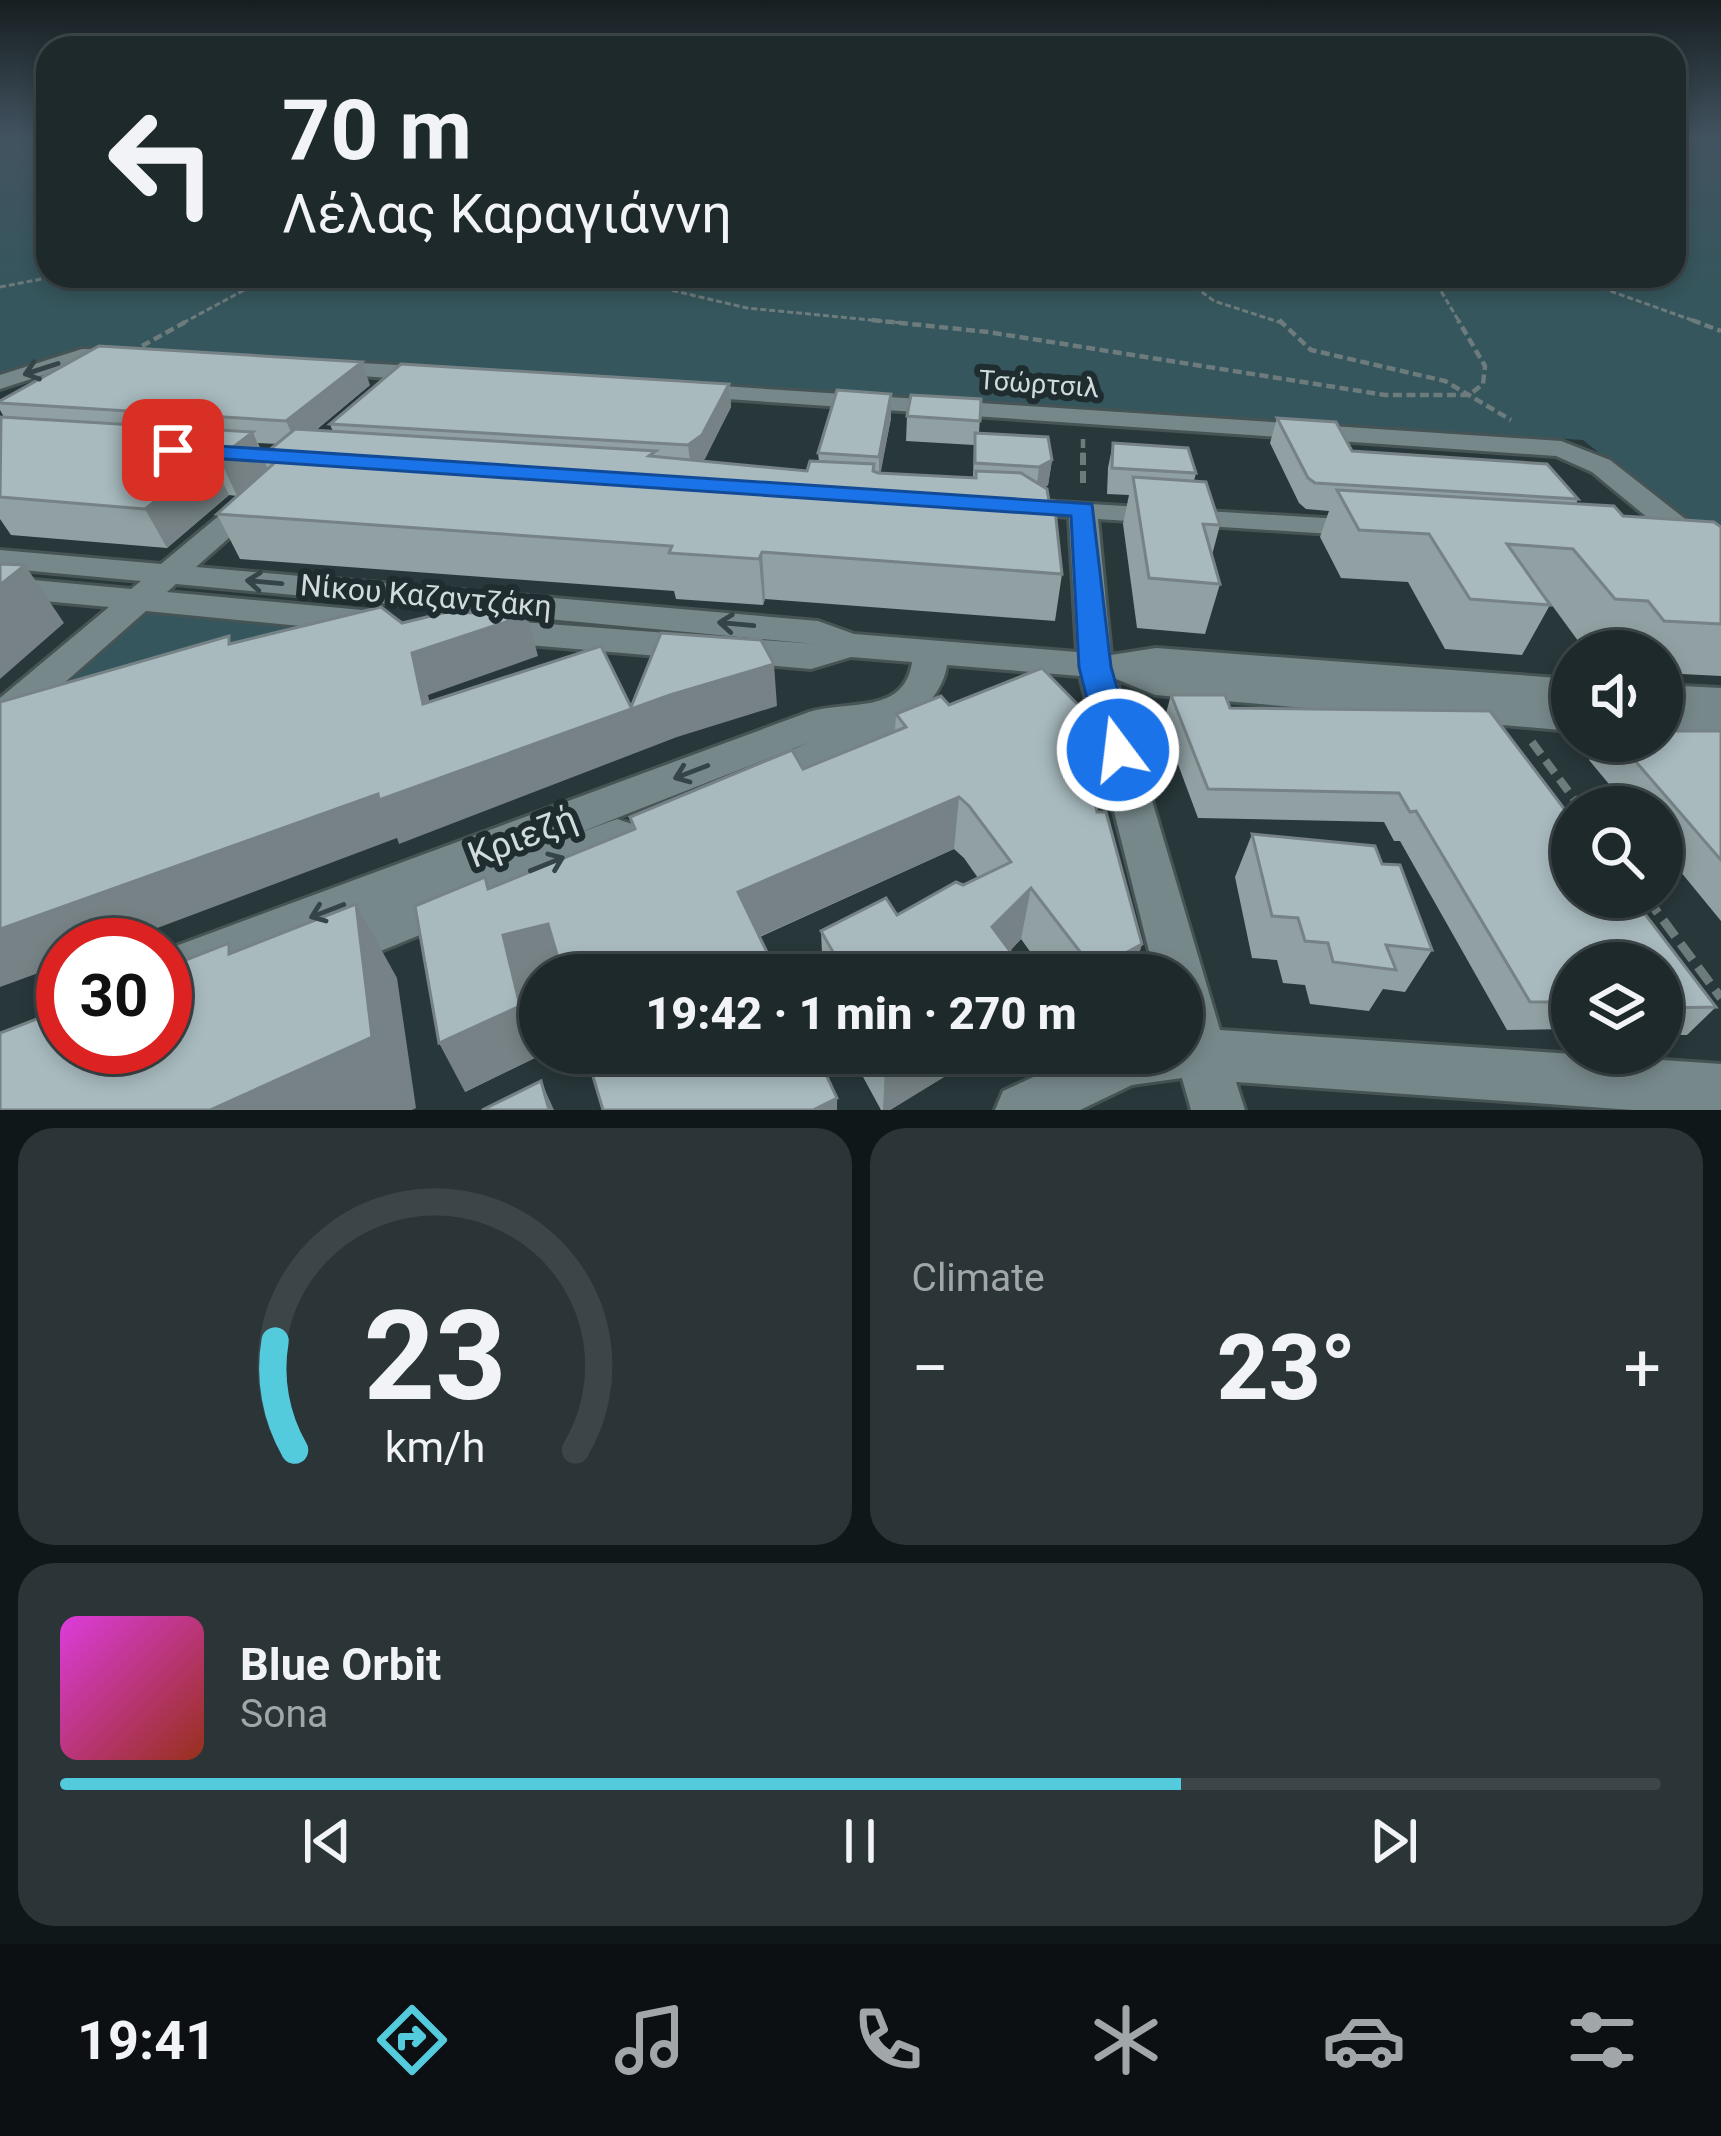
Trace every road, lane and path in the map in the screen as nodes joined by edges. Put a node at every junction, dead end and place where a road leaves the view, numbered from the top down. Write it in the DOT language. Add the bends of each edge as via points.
graph roads {
  1 [pos="36,280"];
  2 [pos="0,287"];
  3 [pos="250,288"];
  4 [pos="662,288"];
  5 [pos="1196,288"];
  6 [pos="1439,288"];
  7 [pos="1601,288"];
  8 [pos="1721,331"];
  9 [pos="132,358"];
  10 [pos="311,367"];
  11 [pos="406,372"];
  12 [pos="454,375"];
  13 [pos="0,382"];
  14 [pos="667,389"];
  15 [pos="1469,394"];
  16 [pos="372,401"];
  17 [pos="1083,417"];
  18 [pos="1561,448"];
  19 [pos="270,487"];
  20 [pos="989,503"];
  21 [pos="1083,509"];
  22 [pos="1394,529"];
  23 [pos="1656,545"];
  24 [pos="1713,555"];
  25 [pos="0,559"];
  26 [pos="169,574"];
  27 [pos="0,587"];
  28 [pos="375,591"];
  29 [pos="138,600"];
  30 [pos="349,620"];
  31 [pos="850,645"];
  32 [pos="274,646"];
  33 [pos="931,653"];
  34 [pos="1110,668"];
  35 [pos="1551,690"];
  36 [pos="1683,699"];
  37 [pos="1721,701"];
  38 [pos="69,704"];
  39 [pos="1551,715"];
  40 [pos="883,716"];
  41 [pos="0,720"];
  42 [pos="1683,725"];
  43 [pos="1721,728"];
  44 [pos="1662,918"];
  45 [pos="1174,954"];
  46 [pos="192,963"];
  47 [pos="1721,998"];
  48 [pos="192,1004"];
  49 [pos="1203,1053"];
  50 [pos="1098,1074"];
  51 [pos="1199,1074"];
  52 [pos="1721,1090"];
  53 [pos="1022,1110"];
  54 [pos="1218,1110"];
  1 -- 2 [label="path"];
  3 -- 9 [label="path"];
  4 -- 15 [label="path" via="747,308 988,332 1385,395"];
  5 -- 15 [label="path" via="1279,320 1324,356 1425,374"];
  6 -- 15 [label="path" via="1485,366 1484,383"];
  7 -- 8 [label="path"];
  9 -- 13 [label="street, one-way" via="82,355"];
  10 -- 11 [label="street"];
  11 -- 12 [label="street"];
  11 -- 16 [label="street"];
  14 -- 17 [label="street, Τσώρτσιλ"];
  15 -- 18 [label="path"];
  17 -- 18 [label="street, Τσώρτσιλ"];
  17 -- 21 [label="path"];
  18 -- 24 [label="street" via="1601,466"];
  19 -- 26 [label="street"];
  20 -- 21 [label="street"];
  21 -- 22 [label="street"];
  21 -- 34 [label="street"];
  23 -- 24 [label="street"];
  25 -- 26 [label="street, Νίκου Καζαντζάκη"];
  28 -- 26 [label="street, Νίκου Καζαντζάκη, one-way"];
  26 -- 29 [label="street"];
  27 -- 29 [label="street, Νίκου Καζαντζάκη"];
  28 -- 30 [label="street"];
  31 -- 28 [label="street, Νίκου Καζαντζάκη, one-way" via="818,632"];
  29 -- 30 [label="street, Νίκου Καζαντζάκη"];
  29 -- 41 [label="street"];
  30 -- 31 [label="street, Νίκου Καζαντζάκη" via="811,657"];
  30 -- 32 [label="street"];
  31 -- 33 [label="street, Νίκου Καζαντζάκη"];
  33 -- 34 [label="street, Νίκου Καζαντζάκη"];
  33 -- 40 [label="street, Κριεζή" via="925,685"];
  34 -- 35 [label="street, Νίκου Καζαντζάκη" via="1156,660"];
  34 -- 39 [label="street, Νίκου Καζαντζάκη" via="1155,682"];
  34 -- 45 [label="street"];
  36 -- 37 [label="street"];
  38 -- 41 [label="street"];
  40 -- 46 [label="street, Κριεζή, one-way" via="822,722"];
  48 -- 40 [label="street, Κριεζή, one-way" via="837,749"];
  42 -- 43 [label="street"];
  44 -- 47 [label="path"];
  49 -- 52 [label="street"];
  50 -- 53 [label="street"];
  51 -- 54 [label="street"];
}
